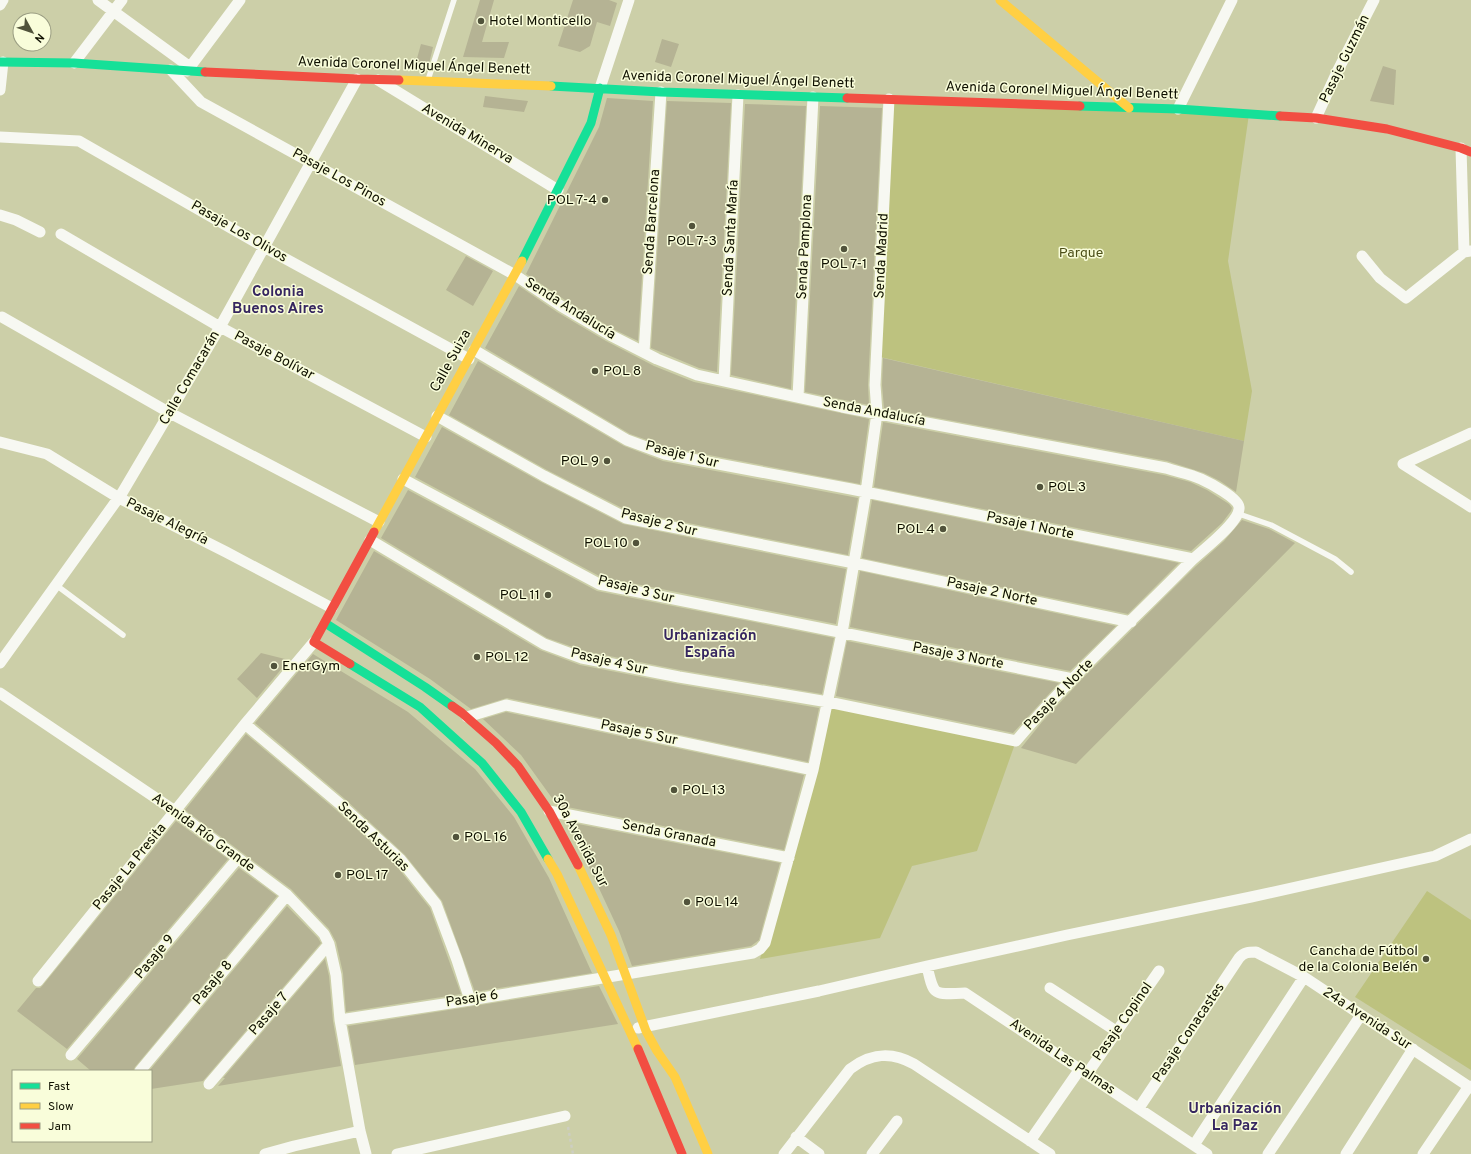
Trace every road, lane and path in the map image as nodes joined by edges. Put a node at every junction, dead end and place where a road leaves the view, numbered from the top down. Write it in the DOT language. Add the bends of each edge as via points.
graph roads {
  1 [pos="3,0"];
  2 [pos="98,0"];
  3 [pos="122,0"];
  4 [pos="240,0"];
  5 [pos="454,0"];
  6 [pos="629,0"];
  7 [pos="1000,0"];
  8 [pos="1232,0"];
  9 [pos="1374,0"];
  10 [pos="0,5"];
  11 [pos="113,11"];
  12 [pos="2,62"];
  13 [pos="74,64"];
  14 [pos="188,69"];
  15 [pos="171,70"];
  16 [pos="357,79"];
  17 [pos="376,79"];
  18 [pos="428,80"];
  19 [pos="600,88"];
  20 [pos="0,90"];
  21 [pos="661,92"];
  22 [pos="738,95"];
  23 [pos="813,97"];
  24 [pos="890,99"];
  25 [pos="1129,108"];
  26 [pos="1178,109"];
  27 [pos="1316,118"];
  28 [pos="0,137"];
  29 [pos="1466,150"];
  30 [pos="311,162"];
  31 [pos="558,190"];
  32 [pos="0,215"];
  33 [pos="40,232"];
  34 [pos="61,234"];
  35 [pos="264,247"];
  36 [pos="1468,252"];
  37 [pos="1362,256"];
  38 [pos="515,274"];
  39 [pos="2,317"];
  40 [pos="220,327"];
  41 [pos="644,352"];
  42 [pos="471,355"];
  43 [pos="724,381"];
  44 [pos="798,397"];
  45 [pos="170,413"];
  46 [pos="877,413"];
  47 [pos="437,416"];
  48 [pos="1471,433"];
  49 [pos="426,437"];
  50 [pos="0,442"];
  51 [pos="403,480"];
  52 [pos="866,492"];
  53 [pos="119,498"];
  54 [pos="1471,507"];
  55 [pos="1239,514"];
  56 [pos="379,522"];
  57 [pos="370,540"];
  58 [pos="1193,559"];
  59 [pos="853,563"];
  60 [pos="1351,572"];
  61 [pos="56,585"];
  62 [pos="332,608"];
  63 [pos="1131,622"];
  64 [pos="325,623"];
  65 [pos="842,634"];
  66 [pos="123,635"];
  67 [pos="314,642"];
  68 [pos="0,663"];
  69 [pos="1073,679"];
  70 [pos="0,693"];
  71 [pos="828,702"];
  72 [pos="467,717"];
  73 [pos="246,724"];
  74 [pos="812,770"];
  75 [pos="527,778"];
  76 [pos="510,788"];
  77 [pos="549,810"];
  78 [pos="175,811"];
  79 [pos="1471,839"];
  80 [pos="238,858"];
  81 [pos="789,858"];
  82 [pos="287,895"];
  83 [pos="330,944"];
  84 [pos="1239,958"];
  85 [pos="927,966"];
  86 [pos="1159,971"];
  87 [pos="626,974"];
  88 [pos="604,977"];
  89 [pos="1304,977"];
  90 [pos="38,981"];
  91 [pos="1050,988"];
  92 [pos="470,1000"];
  93 [pos="1361,1015"];
  94 [pos="340,1020"];
  95 [pos="645,1027"];
  96 [pos="629,1029"];
  97 [pos="1116,1031"];
  98 [pos="1413,1049"];
  99 [pos="71,1055"];
  100 [pos="141,1070"];
  101 [pos="1083,1071"];
  102 [pos="209,1084"];
  103 [pos="1470,1087"];
  104 [pos="1139,1108"];
  105 [pos="565,1116"];
  106 [pos="897,1121"];
  107 [pos="360,1131"];
  108 [pos="796,1137"];
  109 [pos="1030,1141"];
  110 [pos="1194,1145"];
  111 [pos="265,1154"];
  112 [pos="366,1154"];
  113 [pos="397,1154"];
  114 [pos="573,1154"];
  115 [pos="682,1154"];
  116 [pos="708,1154"];
  117 [pos="784,1154"];
  118 [pos="819,1154"];
  119 [pos="872,1154"];
  120 [pos="1050,1154"];
  121 [pos="1208,1154"];
  122 [pos="1268,1154"];
  123 [pos="1346,1154"];
  124 [pos="1423,1154"];
  1 -- 10 [label="street"];
  2 -- 11 [label="street"];
  3 -- 11 [label="street"];
  4 -- 14 [label="street"];
  5 -- 18 [label="lane"];
  6 -- 19 [label="street"];
  7 -- 25 [label="street"];
  8 -- 26 [label="street"];
  9 -- 27 [label="street, Pasaje Guzmán"];
  11 -- 13 [label="street"];
  11 -- 14 [label="street"];
  12 -- 13 [label="street, Avenida Coronel Miguel Ángel Benett"];
  12 -- 20 [label="street"];
  13 -- 15 [label="street, Avenida Coronel Miguel Ángel Benett"];
  14 -- 15 [label="street, Avenida Coronel Miguel Ángel Benett"];
  14 -- 16 [label="street, Avenida Coronel Miguel Ángel Benett"];
  15 -- 30 [label="street, Pasaje Los Pinos" via="201,102"];
  16 -- 17 [label="street, Avenida Coronel Miguel Ángel Benett"];
  16 -- 30 [label="street, Calle Comacarán"];
  17 -- 18 [label="street, Avenida Coronel Miguel Ángel Benett"];
  17 -- 31 [label="street, Avenida Minerva"];
  18 -- 19 [label="street, Avenida Coronel Miguel Ángel Benett"];
  19 -- 21 [label="street, Avenida Coronel Miguel Ángel Benett"];
  19 -- 31 [label="street, Calle Suiza" via="591,123"];
  21 -- 22 [label="street, Avenida Coronel Miguel Ángel Benett"];
  21 -- 41 [label="street, Senda Barcelona"];
  22 -- 23 [label="street, Avenida Coronel Miguel Ángel Benett"];
  22 -- 43 [label="street, Senda Santa María"];
  23 -- 24 [label="street, Avenida Coronel Miguel Ángel Benett"];
  23 -- 44 [label="street, Senda Pamplona"];
  24 -- 25 [label="street, Avenida Coronel Miguel Ángel Benett"];
  24 -- 46 [label="street, Senda Madrid" via="875,385"];
  25 -- 26 [label="street, Avenida Coronel Miguel Ángel Benett"];
  26 -- 27 [label="street, Avenida Coronel Miguel Ángel Benett"];
  27 -- 29 [label="street, Avenida Coronel Miguel Ángel Benett" via="1387,129"];
  28 -- 35 [label="street, Pasaje Los Olivos" via="79,141"];
  29 -- 36 [label="street"];
  30 -- 35 [label="street, Calle Comacarán"];
  30 -- 38 [label="street, Pasaje Los Pinos"];
  31 -- 38 [label="street, Calle Suiza"];
  32 -- 33 [label="street"];
  34 -- 40 [label="street, Pasaje Bolívar"];
  35 -- 40 [label="street, Calle Comacarán"];
  35 -- 42 [label="street, Pasaje Los Olivos"];
  36 -- 37 [label="street" via="1406,298 1380,278"];
  38 -- 41 [label="street, Senda Andalucía" via="561,306"];
  38 -- 42 [label="street, Calle Suiza"];
  39 -- 45 [label="street"];
  40 -- 45 [label="street, Calle Comacarán"];
  40 -- 49 [label="street, Pasaje Bolívar"];
  41 -- 43 [label="street, Senda Andalucía" via="697,375"];
  42 -- 47 [label="street, Calle Suiza"];
  42 -- 52 [label="street, Pasaje 1 Sur" via="627,440 665,454"];
  43 -- 44 [label="street, Senda Andalucía"];
  44 -- 46 [label="street, Senda Andalucía"];
  45 -- 53 [label="street, Calle Comacarán"];
  45 -- 56 [label="street"];
  46 -- 52 [label="street, Senda Madrid"];
  46 -- 55 [label="street, Senda Andalucía" via="1166,468 1201,479 1224,492 1239,505"];
  47 -- 49 [label="street, Calle Suiza"];
  47 -- 59 [label="street, Pasaje 2 Sur" via="626,518"];
  48 -- 54 [label="street" via="1403,464"];
  49 -- 51 [label="street, Calle Suiza"];
  50 -- 53 [label="street, Pasaje Alegría" via="47,454"];
  51 -- 56 [label="street, Calle Suiza"];
  51 -- 65 [label="street, Pasaje 3 Sur" via="599,584"];
  52 -- 58 [label="street, Pasaje 1 Norte"];
  52 -- 59 [label="street, Senda Madrid"];
  53 -- 61 [label="street, Calle Comacarán"];
  53 -- 62 [label="street, Pasaje Alegría"];
  55 -- 58 [label="street, Pasaje 4 Norte" via="1229,527"];
  55 -- 60 [label="lane" via="1272,525 1335,559"];
  56 -- 57 [label="street, Calle Suiza"];
  57 -- 62 [label="street, Calle Suiza"];
  57 -- 71 [label="street, Pasaje 4 Sur" via="544,644 582,658 687,679"];
  58 -- 63 [label="street, Pasaje 4 Norte"];
  59 -- 63 [label="street, Pasaje 2 Norte"];
  59 -- 65 [label="street, Senda Madrid"];
  61 -- 66 [label="lane"];
  61 -- 68 [label="street, Calle Comacarán"];
  62 -- 64 [label="street, Calle Suiza"];
  63 -- 69 [label="street, Pasaje 4 Norte"];
  64 -- 67 [label="street, Calle Suiza"];
  64 -- 72 [label="street, 30a Avenida Sur" via="425,686"];
  65 -- 69 [label="street, Pasaje 3 Norte"];
  65 -- 71 [label="street, Senda Madrid"];
  67 -- 73 [label="street, Pasaje La Presita"];
  67 -- 76 [label="street" via="420,707"];
  69 -- 71 [label="street, Pasaje 4 Norte" via="1016,741"];
  70 -- 78 [label="street, Avenida Río Grande"];
  71 -- 74 [label="street, Senda Madrid"];
  72 -- 74 [label="street, Pasaje 5 Sur" via="506,705"];
  72 -- 75 [label="street, 30a Avenida Sur" via="496,743"];
  73 -- 78 [label="street, Pasaje La Presita"];
  73 -- 92 [label="street, Senda Asturias" via="400,859 436,904"];
  74 -- 81 [label="street, Senda Madrid"];
  75 -- 76 [label="street"];
  75 -- 77 [label="street, 30a Avenida Sur"];
  76 -- 88 [label="street" via="557,874"];
  77 -- 81 [label="street, Senda Granada"];
  77 -- 87 [label="street, 30a Avenida Sur" via="579,865"];
  78 -- 80 [label="street, Avenida Río Grande"];
  78 -- 90 [label="street, Pasaje La Presita"];
  79 -- 85 [label="street" via="1435,856"];
  80 -- 82 [label="street, Avenida Río Grande"];
  80 -- 99 [label="street, Pasaje 9"];
  81 -- 87 [label="street, Pasaje 6" via="765,943 760,950"];
  82 -- 83 [label="street, Avenida Río Grande" via="324,934"];
  82 -- 100 [label="street, Pasaje 8"];
  83 -- 94 [label="street, Avenida Río Grande"];
  83 -- 102 [label="street, Pasaje 7"];
  84 -- 89 [label="street, 24a Avenida Sur" via="1243,954 1256,952"];
  84 -- 104 [label="street, Pasaje Conacastes"];
  85 -- 95 [label="street"];
  85 -- 101 [label="street, Avenida Las Palmas" via="934,990 946,994 965,993"];
  86 -- 97 [label="street, Pasaje Copinol"];
  87 -- 88 [label="street, Pasaje 6"];
  87 -- 95 [label="street, 30a Avenida Sur"];
  88 -- 92 [label="street, Pasaje 6"];
  88 -- 96 [label="street"];
  89 -- 93 [label="street, 24a Avenida Sur"];
  89 -- 110 [label="street"];
  91 -- 97 [label="street"];
  92 -- 94 [label="street, Pasaje 6"];
  93 -- 98 [label="street, 24a Avenida Sur"];
  93 -- 122 [label="street"];
  94 -- 107 [label="street, Avenida Río Grande"];
  95 -- 96 [label="street"];
  95 -- 116 [label="street, 30a Avenida Sur" via="657,1051 675,1077"];
  96 -- 115 [label="street"];
  97 -- 101 [label="street, Pasaje Copinol"];
  98 -- 103 [label="street, 24a Avenida Sur"];
  98 -- 123 [label="street"];
  101 -- 104 [label="street, Avenida Las Palmas"];
  101 -- 109 [label="street, Pasaje Copinol"];
  103 -- 124 [label="street"];
  104 -- 110 [label="street, Avenida Las Palmas"];
  105 -- 113 [label="street"];
  105 -- 114 [label="path"];
  106 -- 119 [label="street"];
  107 -- 111 [label="street"];
  107 -- 112 [label="street, Avenida Río Grande"];
  108 -- 109 [label="street" via="850,1069 860,1061 889,1055 914,1064"];
  108 -- 117 [label="street"];
  108 -- 118 [label="street"];
  109 -- 120 [label="street"];
  110 -- 121 [label="street, Avenida Las Palmas"];
}
